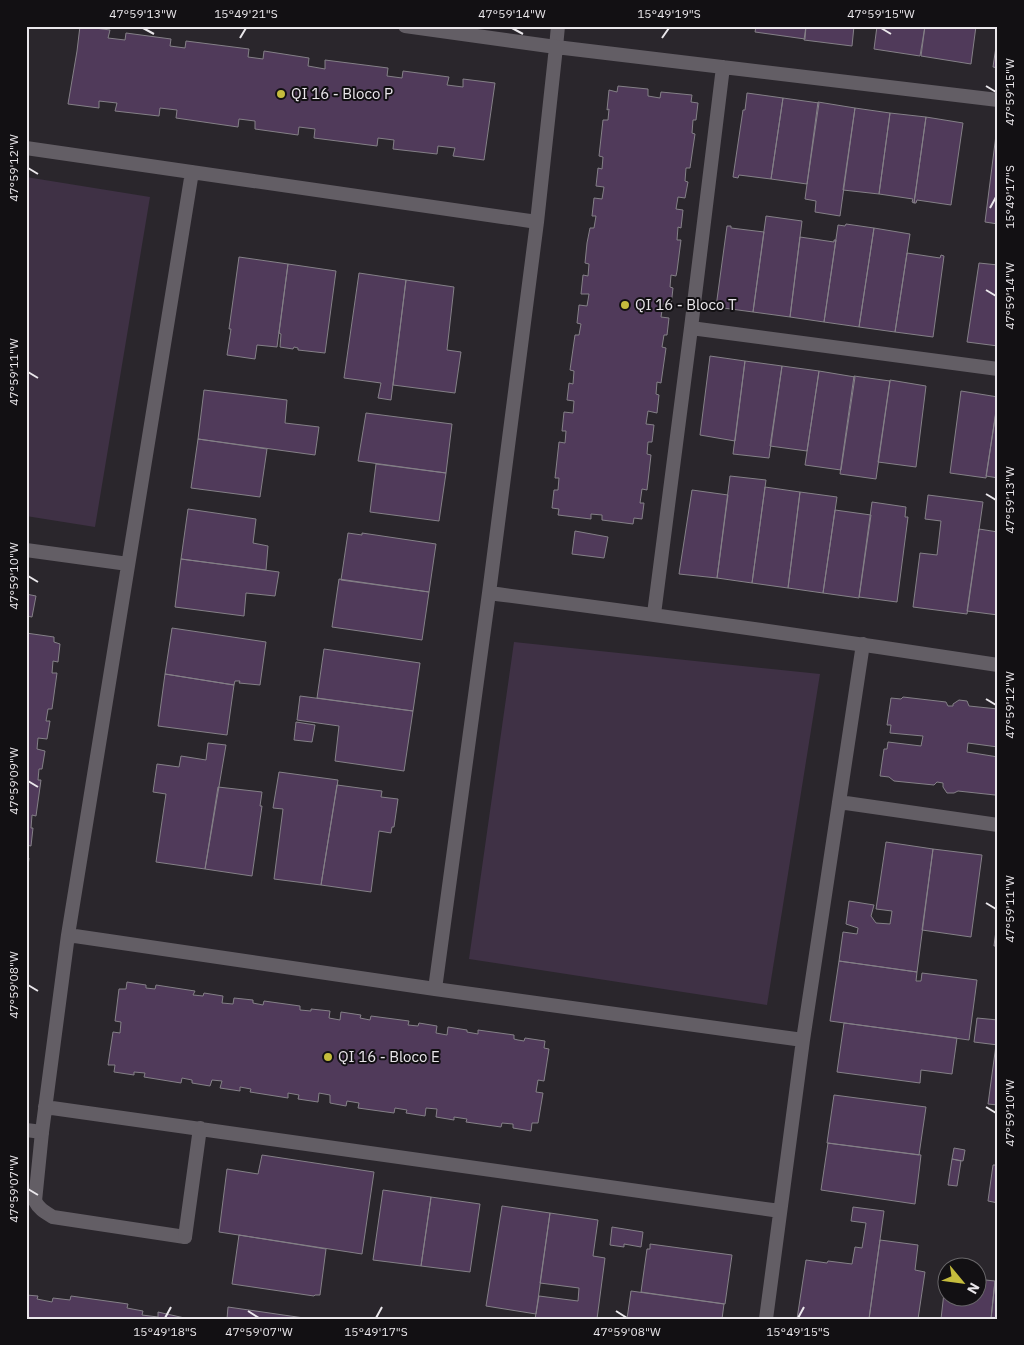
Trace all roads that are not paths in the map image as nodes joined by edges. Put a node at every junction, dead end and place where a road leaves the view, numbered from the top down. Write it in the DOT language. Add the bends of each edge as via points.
graph roads {
  1 [pos="405,26"];
  2 [pos="558,26"];
  3 [pos="556,47"];
  4 [pos="723,67"];
  5 [pos="998,100"];
  6 [pos="26,148"];
  7 [pos="192,172"];
  8 [pos="537,222"];
  9 [pos="692,328"];
  10 [pos="998,369"];
  11 [pos="26,550"];
  12 [pos="128,564"];
  13 [pos="489,593"];
  14 [pos="654,614"];
  15 [pos="863,644"];
  16 [pos="998,666"];
  17 [pos="839,802"];
  18 [pos="998,825"];
  19 [pos="68,935"];
  20 [pos="436,989"];
  21 [pos="804,1040"];
  22 [pos="45,1107"];
  23 [pos="200,1128"];
  24 [pos="26,1130"];
  25 [pos="42,1132"];
  26 [pos="780,1211"];
  27 [pos="766,1319"];
  1 -- 3 [label="street"];
  2 -- 3 [label="street"];
  3 -- 4 [label="street"];
  3 -- 8 [label="street"];
  4 -- 5 [label="street"];
  4 -- 9 [label="street"];
  6 -- 7 [label="street"];
  7 -- 8 [label="street"];
  7 -- 12 [label="street"];
  8 -- 13 [label="street"];
  9 -- 10 [label="street"];
  9 -- 14 [label="street"];
  11 -- 12 [label="street"];
  12 -- 19 [label="street"];
  13 -- 14 [label="street"];
  13 -- 20 [label="street"];
  14 -- 15 [label="street"];
  15 -- 16 [label="street"];
  15 -- 17 [label="street"];
  17 -- 18 [label="street"];
  17 -- 21 [label="street"];
  19 -- 20 [label="street"];
  19 -- 22 [label="street"];
  20 -- 21 [label="street"];
  21 -- 26 [label="street"];
  22 -- 23 [label="street"];
  22 -- 25 [label="street"];
  23 -- 25 [label="street" via="185,1237 53,1217 38,1207 35,1200"];
  23 -- 26 [label="street"];
  24 -- 25 [label="street"];
  26 -- 27 [label="street"];
}
